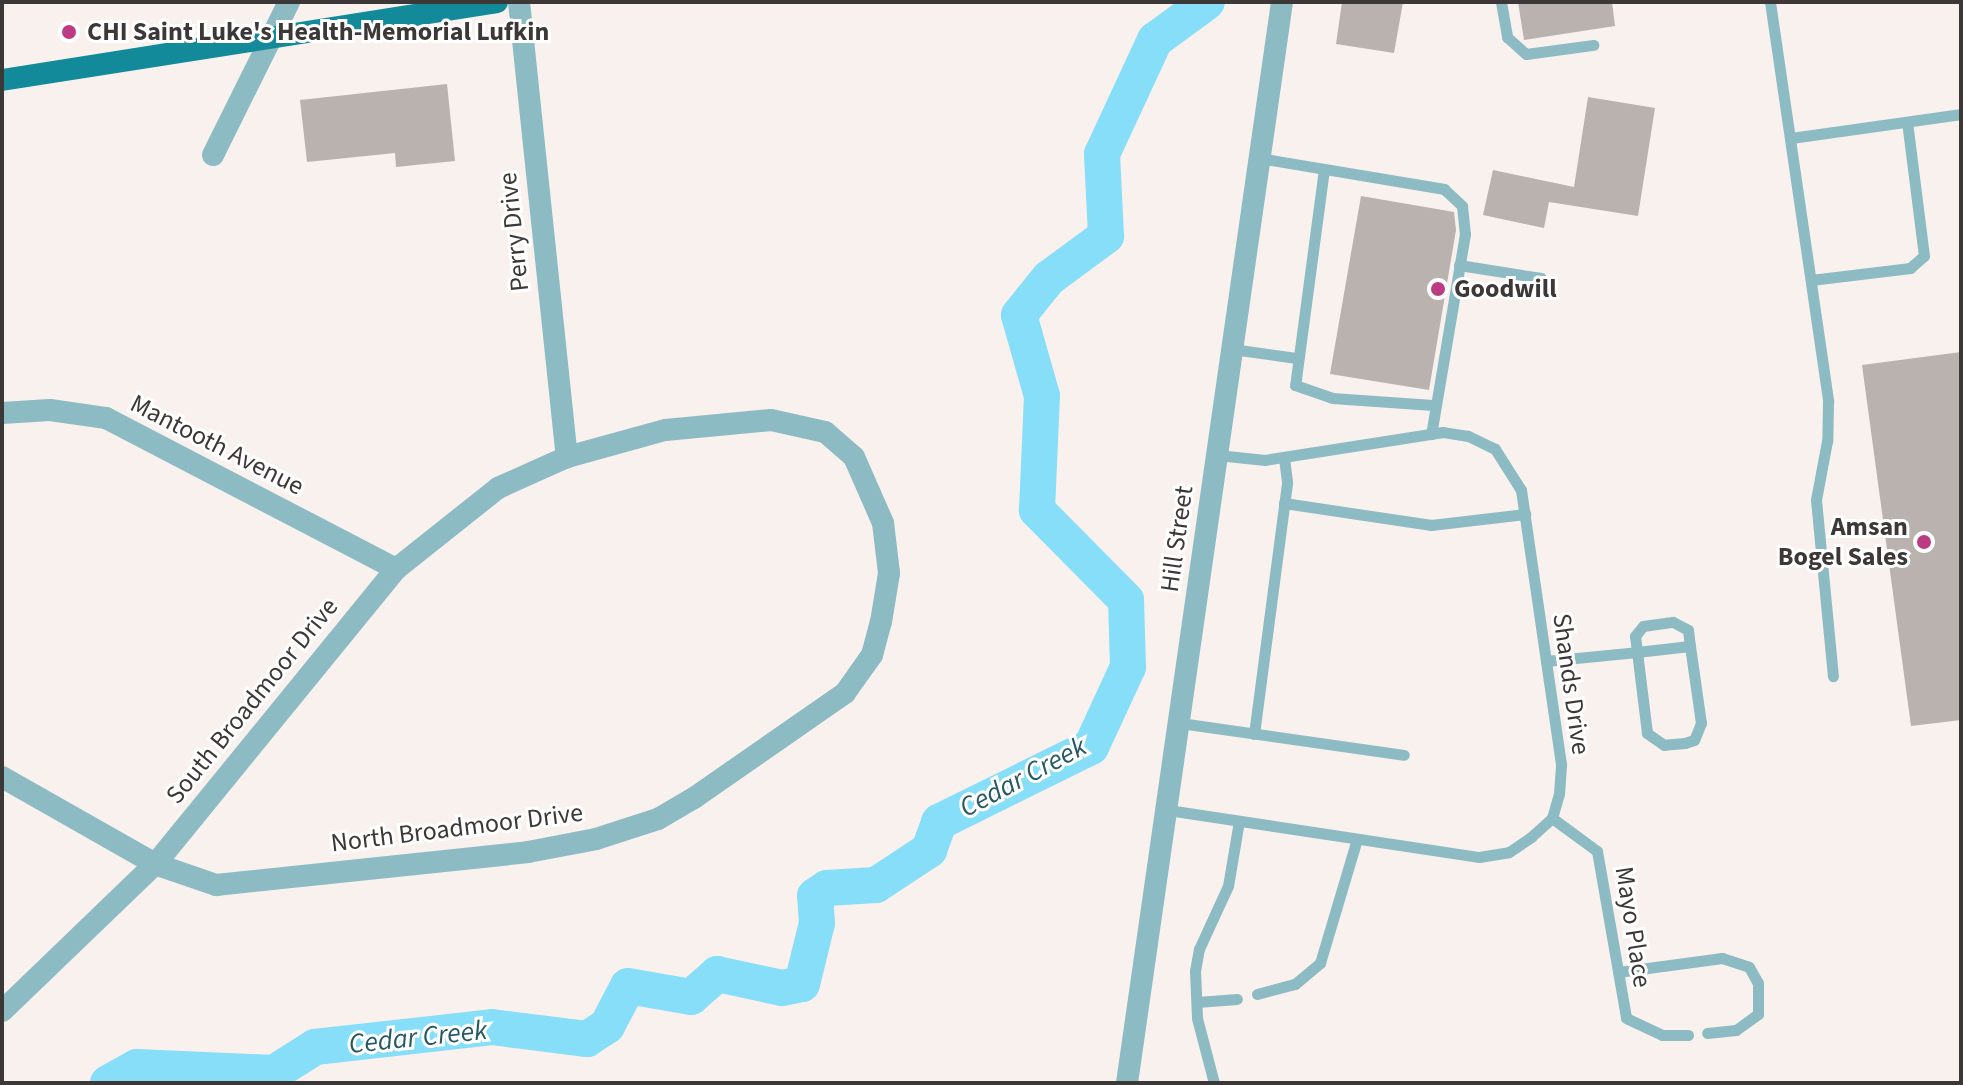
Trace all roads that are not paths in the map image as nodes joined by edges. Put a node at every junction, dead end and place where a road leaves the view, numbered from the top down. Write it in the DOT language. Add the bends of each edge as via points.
graph roads {
  1 [pos="289,2"];
  2 [pos="497,2"];
  3 [pos="519,2"];
  4 [pos="1282,2"];
  5 [pos="1501,2"];
  6 [pos="1770,2"];
  7 [pos="275,37"];
  8 [pos="1593,45"];
  9 [pos="2,80"];
  10 [pos="1961,114"];
  11 [pos="1907,122"];
  12 [pos="1791,138"];
  13 [pos="213,155"];
  14 [pos="1259,158"];
  15 [pos="1324,169"];
  16 [pos="1459,265"];
  17 [pos="1541,278"];
  18 [pos="1811,280"];
  19 [pos="1232,349"];
  20 [pos="1296,358"];
  21 [pos="1433,405"];
  22 [pos="2,413"];
  23 [pos="1431,434"];
  24 [pos="1217,455"];
  25 [pos="567,457"];
  26 [pos="1284,457"];
  27 [pos="1284,503"];
  28 [pos="1525,514"];
  29 [pos="396,569"];
  30 [pos="1690,646"];
  31 [pos="1637,652"];
  32 [pos="1546,661"];
  33 [pos="1833,676"];
  34 [pos="1180,723"];
  35 [pos="1254,734"];
  36 [pos="1404,755"];
  37 [pos="2,777"];
  38 [pos="1168,810"];
  39 [pos="1552,818"];
  40 [pos="1239,821"];
  41 [pos="1357,839"];
  42 [pos="155,864"];
  43 [pos="1618,972"];
  44 [pos="1257,994"];
  45 [pos="1237,999"];
  46 [pos="1197,1002"];
  47 [pos="2,1011"];
  48 [pos="1707,1033"];
  49 [pos="1688,1035"];
  50 [pos="1127,1083"];
  51 [pos="1214,1083"];
  1 -- 7 [label="street"];
  2 -- 7 [label="main road"];
  3 -- 25 [label="street, Perry Drive"];
  4 -- 14 [label="street, Hill Street"];
  5 -- 8 [label="lane" via="1507,37 1526,54"];
  6 -- 12 [label="lane"];
  7 -- 9 [label="main road"];
  7 -- 13 [label="street"];
  10 -- 11 [label="lane"];
  11 -- 12 [label="lane"];
  11 -- 18 [label="lane" via="1924,256 1910,268"];
  12 -- 18 [label="lane"];
  14 -- 15 [label="lane"];
  14 -- 19 [label="street, Hill Street"];
  15 -- 16 [label="lane" via="1444,189 1455,196 1466,217"];
  15 -- 20 [label="lane"];
  16 -- 17 [label="lane"];
  16 -- 21 [label="lane"];
  18 -- 33 [label="lane" via="1828,402 1816,500"];
  19 -- 20 [label="lane"];
  19 -- 24 [label="street, Hill Street"];
  20 -- 21 [label="lane" via="1294,382 1299,389 1332,398"];
  21 -- 23 [label="lane"];
  22 -- 29 [label="street, Mantooth Avenue" via="50,410 106,418"];
  23 -- 26 [label="lane, Shands Drive"];
  23 -- 28 [label="lane, Shands Drive" via="1468,436 1495,449 1514,473"];
  24 -- 26 [label="lane, Shands Drive" via="1241,461"];
  24 -- 34 [label="street, Hill Street"];
  25 -- 29 [label="street, South Broadmoor Drive" via="498,488"];
  25 -- 42 [label="street, North Broadmoor Drive" via="665,430 730,421 807,427 840,445 863,470 871,490 888,545 889,573 872,655 845,693 694,798 658,819 596,839 528,852 238,884 199,883"];
  26 -- 27 [label="lane"];
  27 -- 28 [label="lane" via="1431,525"];
  27 -- 35 [label="lane"];
  28 -- 32 [label="lane, Shands Drive"];
  29 -- 42 [label="street, South Broadmoor Drive"];
  30 -- 31 [label="lane"];
  30 -- 31 [label="lane" via="1688,630 1673,622 1643,626 1635,636"];
  30 -- 31 [label="lane" via="1701,723 1694,740 1685,743 1664,745 1650,739"];
  31 -- 32 [label="lane"];
  32 -- 39 [label="lane, Shands Drive" via="1561,764"];
  34 -- 35 [label="lane"];
  34 -- 38 [label="street, Hill Street"];
  35 -- 36 [label="lane"];
  37 -- 42 [label="street, North Broadmoor Drive"];
  38 -- 40 [label="lane"];
  38 -- 50 [label="street, Hill Street"];
  39 -- 41 [label="lane" via="1509,852 1479,857"];
  39 -- 43 [label="lane, Mayo Place" via="1597,851"];
  40 -- 41 [label="lane"];
  40 -- 46 [label="lane" via="1228,886 1199,949"];
  41 -- 44 [label="lane" via="1320,963 1295,984"];
  42 -- 47 [label="street, South Broadmoor Drive"];
  43 -- 48 [label="lane" via="1722,958 1749,967 1758,983 1758,1014 1736,1030"];
  43 -- 49 [label="lane, Mayo Place" via="1626,1018 1662,1035"];
  45 -- 46 [label="lane"];
  46 -- 51 [label="lane"];
}
